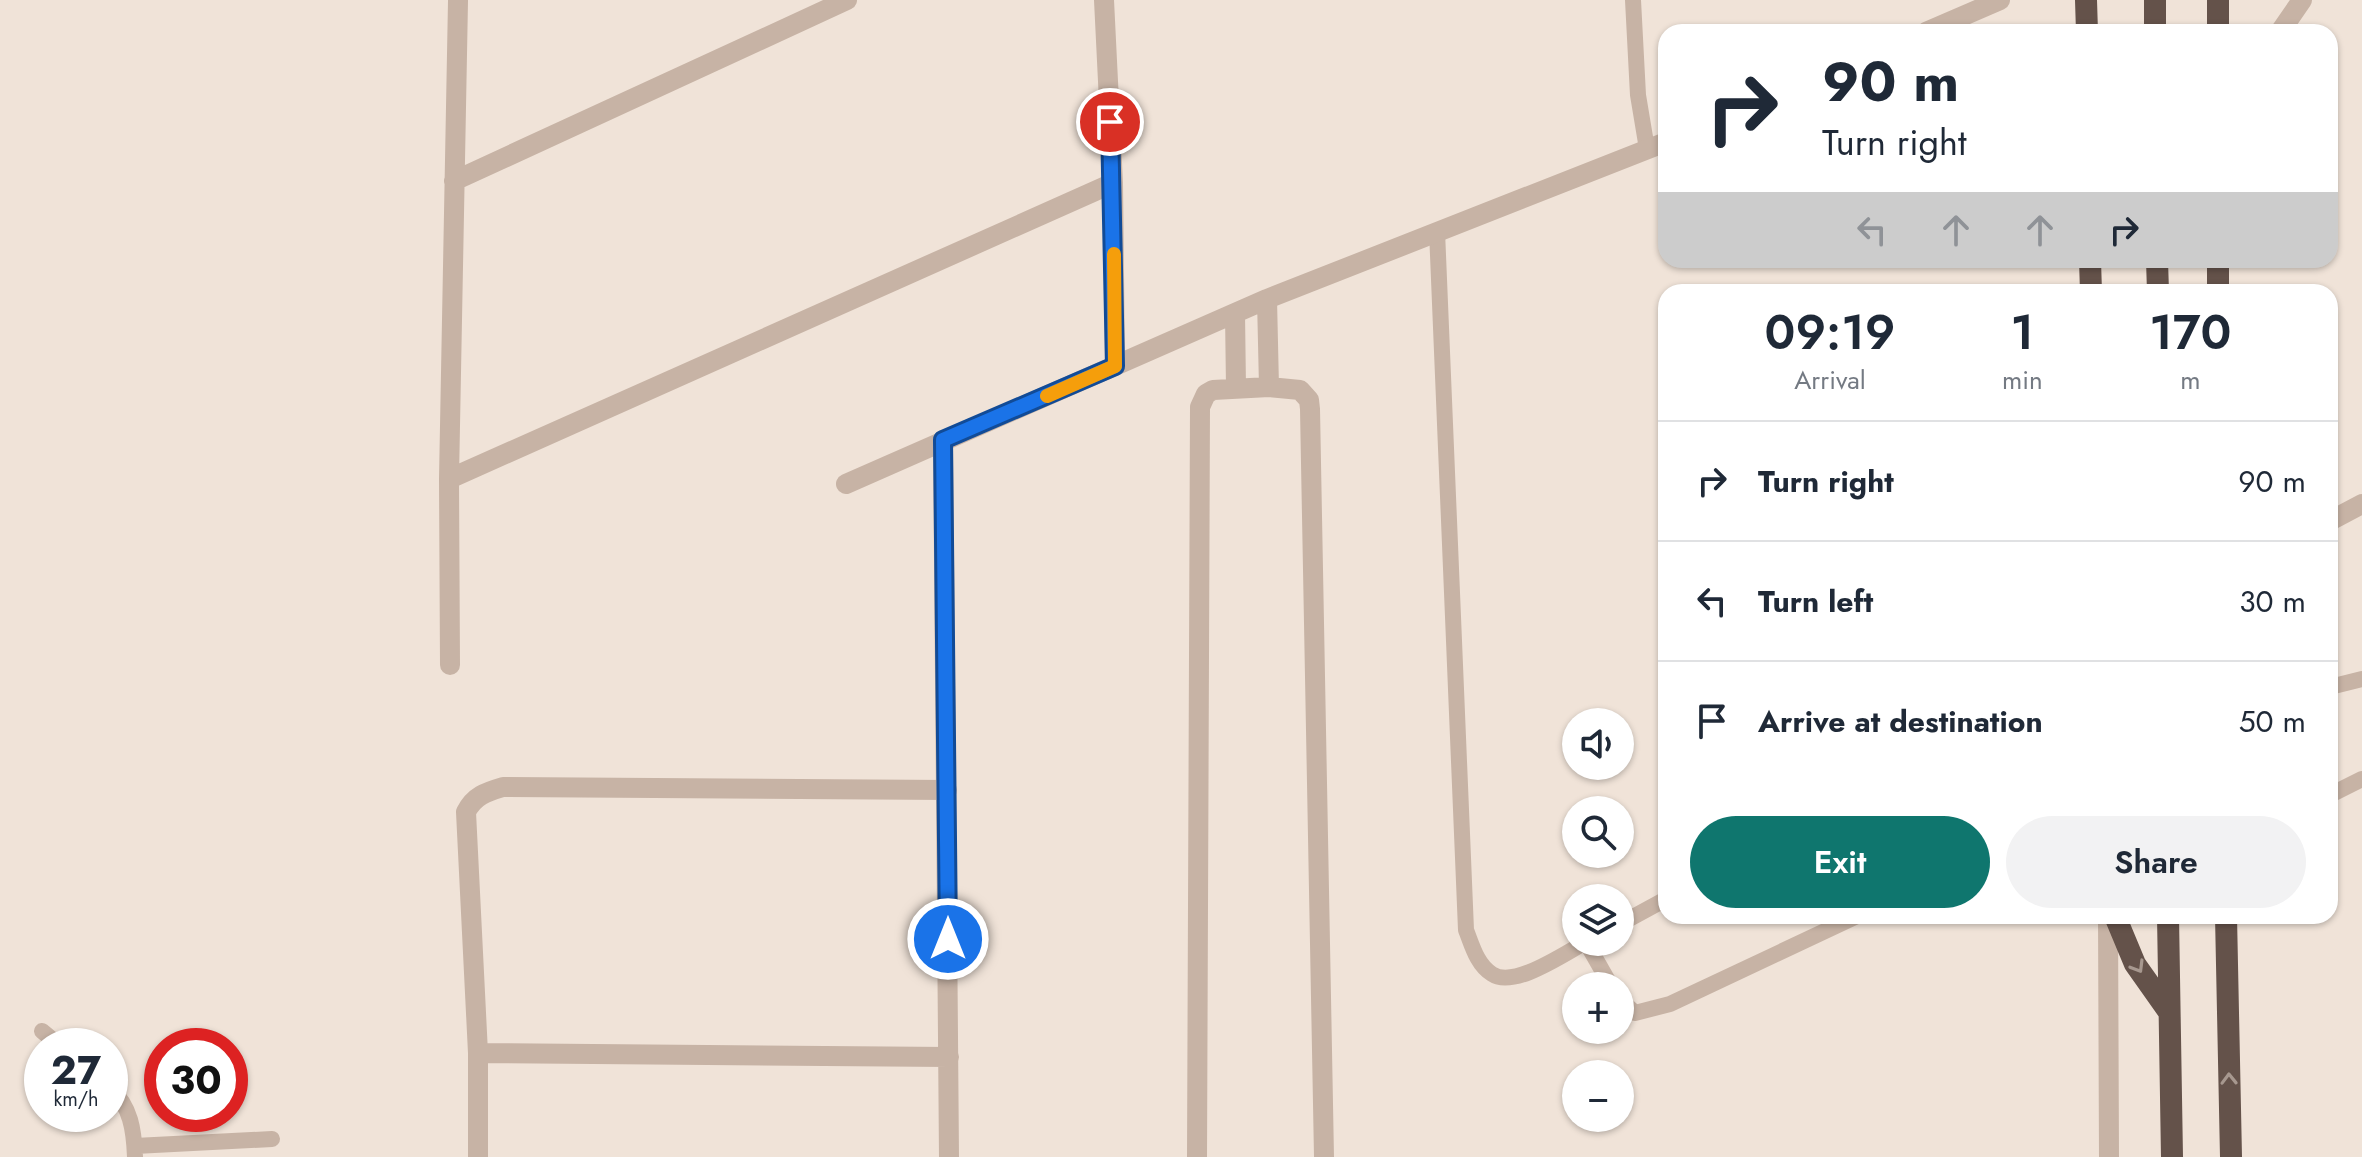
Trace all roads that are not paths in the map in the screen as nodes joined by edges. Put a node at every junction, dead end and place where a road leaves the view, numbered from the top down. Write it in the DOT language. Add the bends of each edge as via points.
graph roads {
  1 [pos="847,0"];
  2 [pos="1104,0"];
  3 [pos="1633,0"];
  4 [pos="2000,0"];
  5 [pos="2086,0"];
  6 [pos="2155,0"];
  7 [pos="2218,0"];
  8 [pos="2302,0"];
  9 [pos="458,1"];
  10 [pos="808,9"];
  11 [pos="1944,24"];
  12 [pos="2087,24"];
  13 [pos="2155,24"];
  14 [pos="2218,24"];
  15 [pos="2286,24"];
  16 [pos="1657,145"];
  17 [pos="454,181"];
  18 [pos="1113,183"];
  19 [pos="1437,231"];
  20 [pos="1267,299"];
  21 [pos="1235,313"];
  22 [pos="1115,366"];
  23 [pos="1269,387"];
  24 [pos="1236,388"];
  25 [pos="943,440"];
  26 [pos="449,479"];
  27 [pos="846,484"];
  28 [pos="2362,504"];
  29 [pos="2338,517"];
  30 [pos="450,665"];
  31 [pos="2362,679"];
  32 [pos="2338,685"];
  33 [pos="2362,779"];
  34 [pos="947,790"];
  35 [pos="2338,791"];
  36 [pos="1658,903"];
  37 [pos="1634,916"];
  38 [pos="1840,924"];
  39 [pos="2108,924"];
  40 [pos="2118,924"];
  41 [pos="2168,924"];
  42 [pos="2226,924"];
  43 [pos="1562,954"];
  44 [pos="1634,1012"];
  45 [pos="2169,1012"];
  46 [pos="478,1053"];
  47 [pos="949,1057"];
  48 [pos="128,1114"];
  49 [pos="272,1139"];
  50 [pos="135,1151"];
  51 [pos="478,1157"];
  52 [pos="949,1157"];
  53 [pos="1197,1157"];
  54 [pos="1324,1157"];
  55 [pos="2109,1157"];
  56 [pos="2172,1157"];
  57 [pos="2231,1157"];
  1 -- 10 [label="street"];
  2 -- 18 [label="street"];
  3 -- 16 [label="lane" via="1638,95"];
  4 -- 11 [label="street"];
  5 -- 12 [label="highway"];
  6 -- 13 [label="highway"];
  7 -- 14 [label="highway"];
  8 -- 15 [label="street"];
  9 -- 17 [label="street"];
  10 -- 17 [label="street"];
  16 -- 19 [label="street"];
  17 -- 26 [label="street"];
  18 -- 22 [label="street"];
  18 -- 26 [label="street"];
  19 -- 20 [label="street"];
  19 -- 43 [label="lane" via="1466,930 1476,957 1492,975 1511,979"];
  20 -- 21 [label="street"];
  20 -- 23 [label="street"];
  21 -- 22 [label="street"];
  21 -- 24 [label="street"];
  22 -- 25 [label="street"];
  23 -- 24 [label="street"];
  23 -- 54 [label="street" via="1300,390 1310,409"];
  24 -- 53 [label="street" via="1206,394 1200,407"];
  25 -- 27 [label="street"];
  25 -- 34 [label="street"];
  26 -- 30 [label="street"];
  28 -- 29 [label="street"];
  31 -- 32 [label="lane"];
  33 -- 35 [label="lane"];
  34 -- 46 [label="street" via="503,787 486,792 466,812"];
  34 -- 47 [label="street"];
  36 -- 37 [label="lane"];
  38 -- 44 [label="lane" via="1670,1004"];
  39 -- 55 [label="street"];
  40 -- 45 [label="highway, one-way" via="2135,964"];
  41 -- 45 [label="highway"];
  57 -- 42 [label="highway, one-way"];
  45 -- 56 [label="highway"];
  46 -- 47 [label="street"];
  46 -- 51 [label="street"];
  47 -- 52 [label="street"];
  48 -- 50 [label="lane"];
  49 -- 50 [label="lane"];
}
